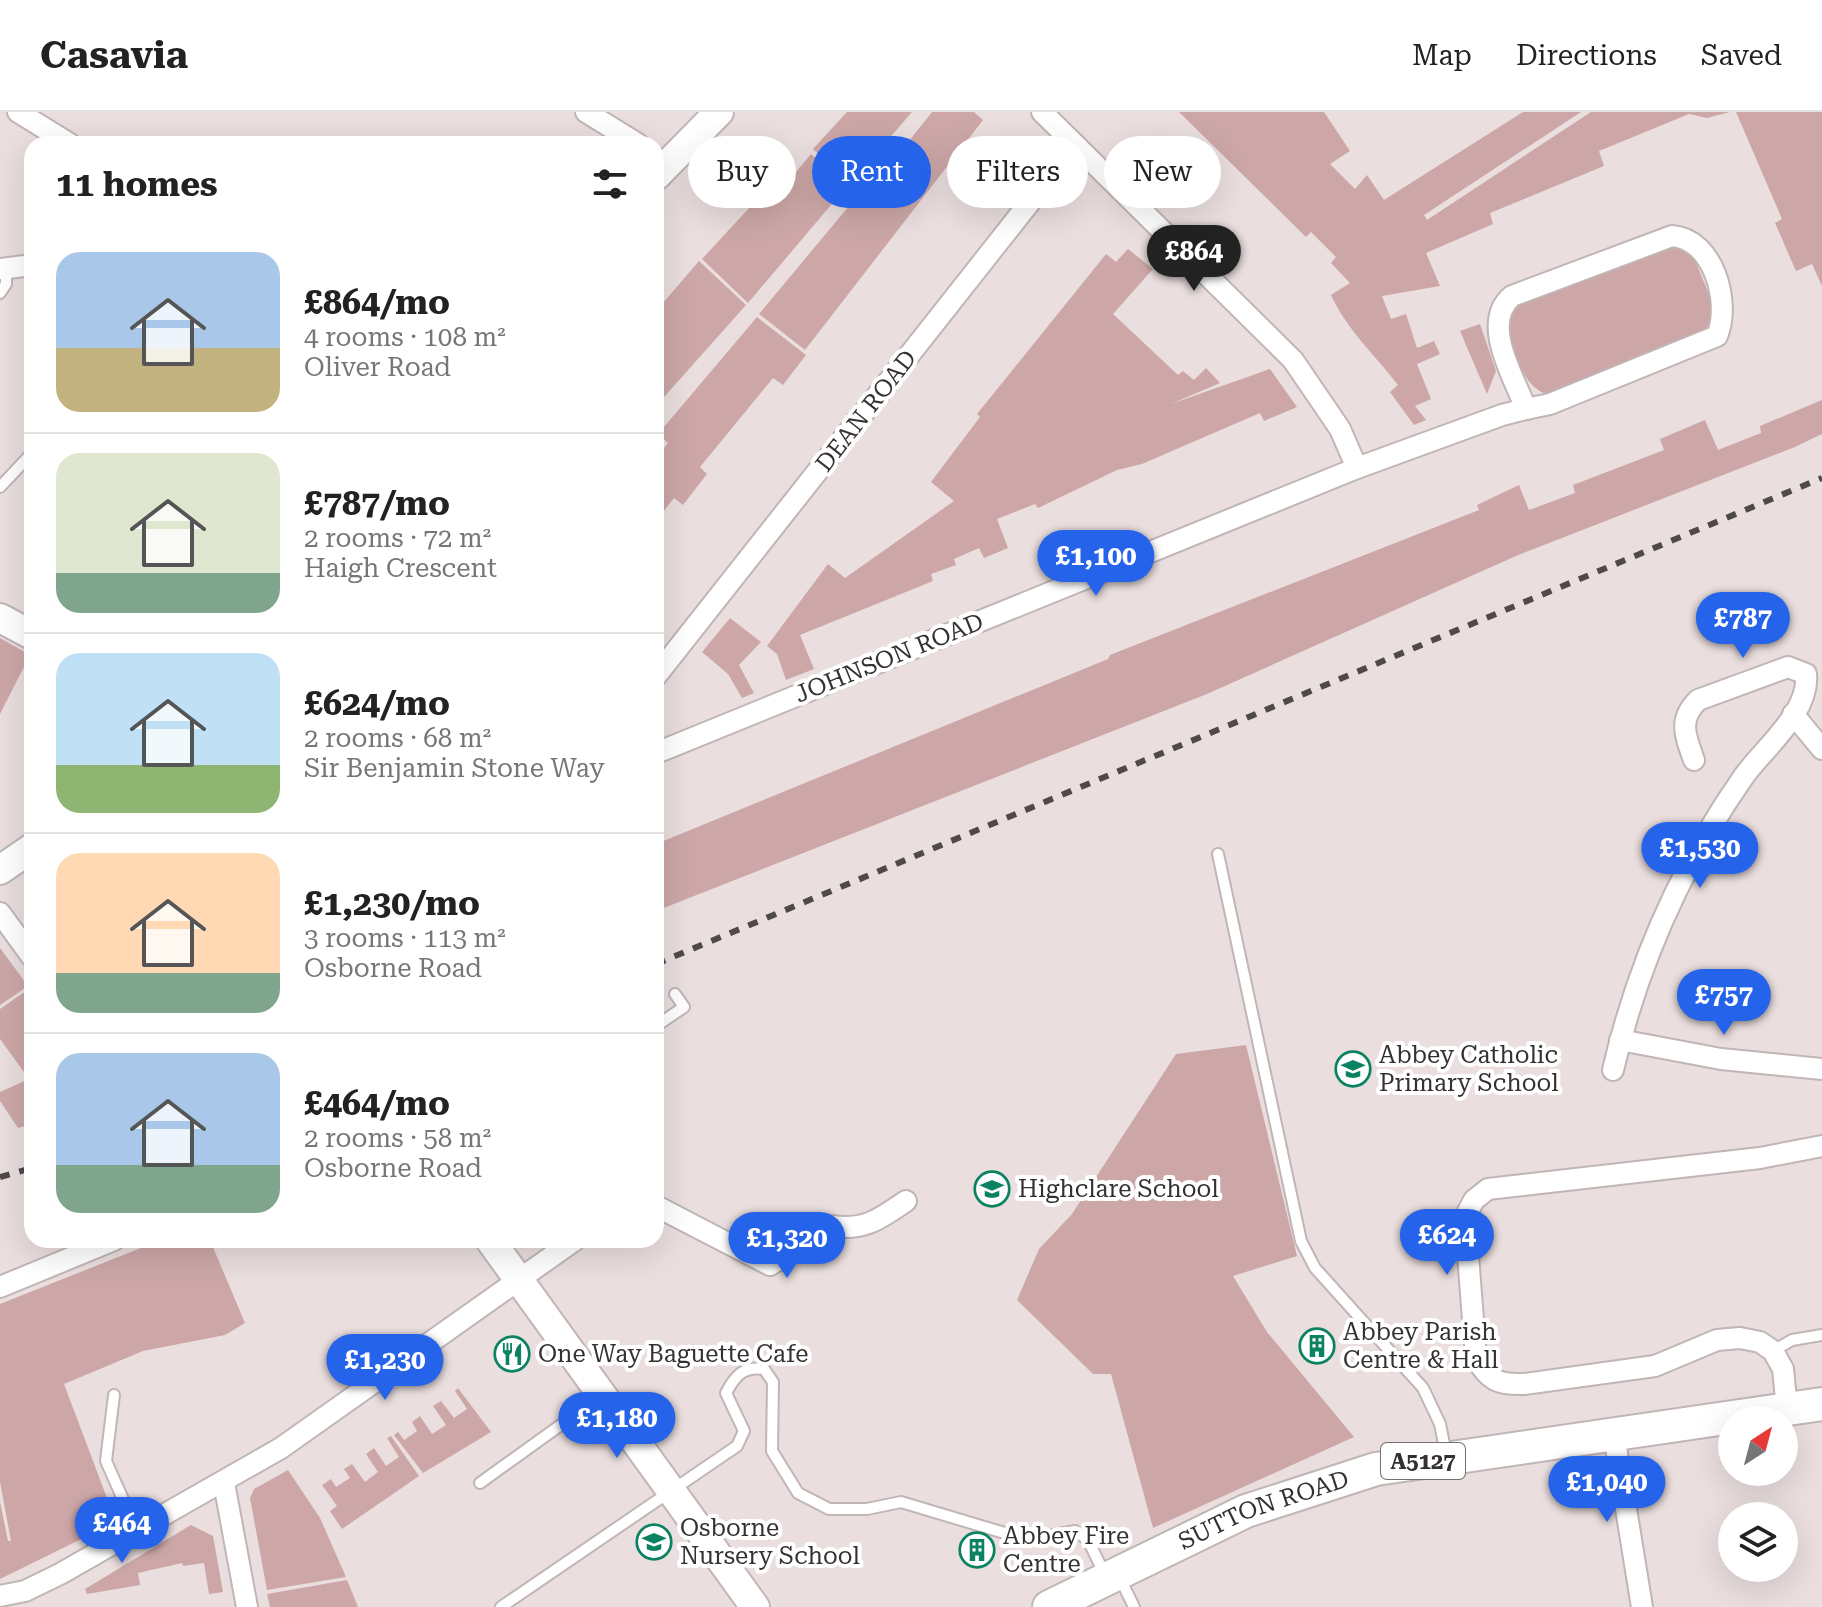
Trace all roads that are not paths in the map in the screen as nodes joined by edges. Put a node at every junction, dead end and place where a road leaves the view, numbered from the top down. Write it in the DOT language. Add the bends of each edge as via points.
graph roads {
  1 [pos="18,112"];
  2 [pos="586,112"];
  3 [pos="719,112"];
  4 [pos="1042,112"];
  5 [pos="57,136"];
  6 [pos="625,136"];
  7 [pos="1066,136"];
  8 [pos="1088,158"];
  9 [pos="664,161"];
  10 [pos="1025,208"];
  11 [pos="24,266"];
  12 [pos="3,269"];
  13 [pos="0,293"];
  14 [pos="1526,409"];
  15 [pos="24,462"];
  16 [pos="1357,468"];
  17 [pos="0,487"];
  18 [pos="0,618"];
  19 [pos="24,631"];
  20 [pos="664,666"];
  21 [pos="1793,714"];
  22 [pos="1822,749"];
  23 [pos="664,750"];
  24 [pos="1694,760"];
  25 [pos="24,854"];
  26 [pos="1218,854"];
  27 [pos="0,870"];
  28 [pos="0,913"];
  29 [pos="24,946"];
  30 [pos="675,994"];
  31 [pos="664,1021"];
  32 [pos="1620,1040"];
  33 [pos="1822,1069"];
  34 [pos="1613,1070"];
  35 [pos="1822,1146"];
  36 [pos="906,1201"];
  37 [pos="664,1210"];
  38 [pos="95,1248"];
  39 [pos="496,1248"];
  40 [pos="564,1248"];
  41 [pos="520,1281"];
  42 [pos="0,1287"];
  43 [pos="1822,1335"];
  44 [pos="1773,1351"];
  45 [pos="114,1395"];
  46 [pos="603,1395"];
  47 [pos="1822,1404"];
  48 [pos="1787,1406"];
  49 [pos="1798,1407"];
  50 [pos="1718,1419"];
  51 [pos="1614,1435"];
  52 [pos="1446,1456"];
  53 [pos="224,1483"];
  54 [pos="480,1483"];
  55 [pos="671,1491"];
  56 [pos="137,1531"];
  57 [pos="1112,1575"];
  58 [pos="0,1596"];
  59 [pos="247,1607"];
  60 [pos="501,1607"];
  61 [pos="755,1607"];
  62 [pos="1049,1607"];
  63 [pos="1134,1607"];
  64 [pos="1642,1607"];
  1 -- 5 [label="street"];
  2 -- 6 [label="street"];
  3 -- 9 [label="main road"];
  4 -- 7 [label="street"];
  8 -- 16 [label="street" via="1293,360 1340,429"];
  10 -- 20 [label="street, DEAN ROAD"];
  11 -- 12 [label="street"];
  12 -- 13 [label="lane" via="6,284"];
  14 -- 14 [label="street, JOHNSON ROAD" via="1717,336 1724,302 1700,247 1686,237 1672,236 1504,303 1497,328"];
  14 -- 16 [label="street, JOHNSON ROAD"];
  15 -- 17 [label="lane"];
  16 -- 23 [label="street, JOHNSON ROAD"];
  18 -- 19 [label="main road"];
  21 -- 22 [label="street"];
  21 -- 24 [label="street" via="1807,690 1806,674 1788,667 1698,700 1683,725"];
  21 -- 32 [label="street" via="1745,775 1679,881 1636,983"];
  25 -- 27 [label="main road"];
  26 -- 52 [label="lane" via="1301,1241 1315,1268 1423,1388 1440,1424"];
  28 -- 29 [label="street"];
  30 -- 31 [label="lane" via="684,1007"];
  32 -- 33 [label="street" via="1721,1059"];
  32 -- 34 [label="street"];
  35 -- 44 [label="street" via="1488,1189 1465,1217 1476,1358 1486,1377 1503,1384 1655,1366 1717,1340 1760,1342"];
  36 -- 37 [label="street" via="854,1230 832,1226 770,1265"];
  38 -- 42 [label="street"];
  39 -- 41 [label="main road"];
  40 -- 41 [label="street"];
  41 -- 46 [label="main road"];
  41 -- 53 [label="street"];
  43 -- 44 [label="lane" via="1792,1340"];
  44 -- 48 [label="street" via="1783,1369"];
  45 -- 56 [label="lane" via="106,1461"];
  46 -- 54 [label="lane"];
  46 -- 55 [label="main road"];
  47 -- 49 [label="main road, SUTTON ROAD / A5127"];
  50 -- 51 [label="main road, SUTTON ROAD / A5127"];
  51 -- 52 [label="main road, SUTTON ROAD / A5127"];
  51 -- 64 [label="street"];
  52 -- 57 [label="main road, SUTTON ROAD / A5127" via="1376,1469 1275,1501"];
  53 -- 56 [label="street"];
  53 -- 59 [label="street"];
  55 -- 57 [label="lane" via="737,1446 744,1431 726,1393 735,1377 750,1367 764,1369 773,1382 772,1451 798,1493 829,1509 901,1502 1028,1540 1075,1531 1088,1540"];
  55 -- 60 [label="lane"];
  55 -- 61 [label="main road"];
  56 -- 58 [label="street" via="25,1591"];
  57 -- 62 [label="main road, SUTTON ROAD / A5127"];
  57 -- 63 [label="lane"];
}
